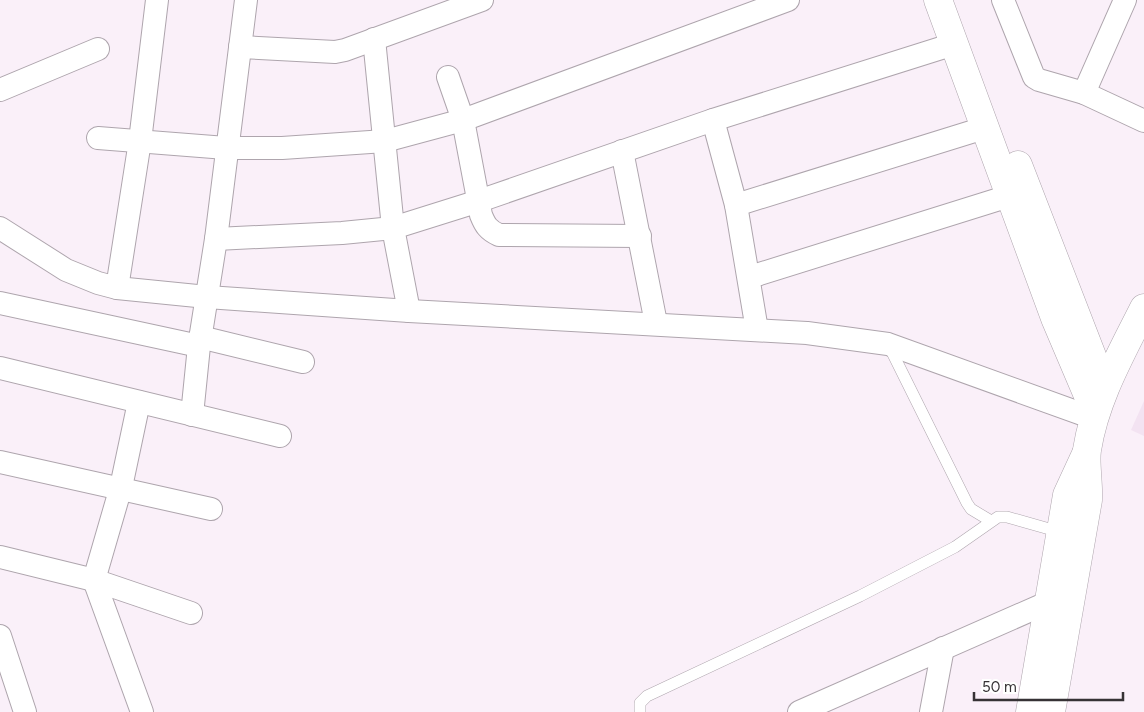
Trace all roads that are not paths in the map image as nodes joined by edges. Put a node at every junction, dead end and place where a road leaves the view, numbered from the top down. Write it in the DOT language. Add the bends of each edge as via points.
graph roads {
  1 [pos="157,0"];
  2 [pos="246,0"];
  3 [pos="482,0"];
  4 [pos="788,0"];
  5 [pos="938,0"];
  6 [pos="956,0"];
  7 [pos="1003,0"];
  8 [pos="1125,0"];
  9 [pos="374,39"];
  10 [pos="954,44"];
  11 [pos="240,47"];
  12 [pos="98,49"];
  13 [pos="448,77"];
  14 [pos="0,90"];
  15 [pos="1084,93"];
  16 [pos="463,120"];
  17 [pos="713,120"];
  18 [pos="1144,121"];
  19 [pos="984,128"];
  20 [pos="98,138"];
  21 [pos="140,141"];
  22 [pos="385,141"];
  23 [pos="226,148"];
  24 [pos="622,151"];
  25 [pos="1009,196"];
  26 [pos="479,201"];
  27 [pos="736,205"];
  28 [pos="0,228"];
  29 [pos="393,228"];
  30 [pos="640,236"];
  31 [pos="216,240"];
  32 [pos="750,277"];
  33 [pos="117,288"];
  34 [pos="207,297"];
  35 [pos="0,303"];
  36 [pos="1144,308"];
  37 [pos="409,311"];
  38 [pos="656,323"];
  39 [pos="757,330"];
  40 [pos="200,342"];
  41 [pos="888,344"];
  42 [pos="302,362"];
  43 [pos="0,368"];
  44 [pos="140,402"];
  45 [pos="1098,406"];
  46 [pos="192,415"];
  47 [pos="280,436"];
  48 [pos="1087,453"];
  49 [pos="0,462"];
  50 [pos="121,487"];
  51 [pos="211,509"];
  52 [pos="991,521"];
  53 [pos="1061,532"];
  54 [pos="0,557"];
  55 [pos="94,580"];
  56 [pos="1060,600"];
  57 [pos="191,613"];
  58 [pos="1,643"];
  59 [pos="944,648"];
  60 [pos="839,703"];
  61 [pos="25,712"];
  62 [pos="142,712"];
  63 [pos="640,712"];
  64 [pos="799,712"];
  65 [pos="931,712"];
  66 [pos="1030,712"];
  67 [pos="1051,712"];
  1 -- 21 [label="street"];
  2 -- 11 [label="street"];
  3 -- 9 [label="street"];
  4 -- 16 [label="street"];
  5 -- 10 [label="street"];
  6 -- 45 [label="street"];
  7 -- 15 [label="street" via="1034,77"];
  8 -- 15 [label="street"];
  9 -- 11 [label="street" via="335,52"];
  9 -- 22 [label="street"];
  10 -- 17 [label="street"];
  10 -- 19 [label="street"];
  11 -- 23 [label="street"];
  12 -- 14 [label="street"];
  13 -- 16 [label="street"];
  15 -- 18 [label="street"];
  16 -- 22 [label="street"];
  16 -- 26 [label="street"];
  17 -- 24 [label="street"];
  17 -- 27 [label="street"];
  19 -- 25 [label="street"];
  19 -- 27 [label="street"];
  20 -- 21 [label="street"];
  21 -- 23 [label="street"];
  21 -- 33 [label="street"];
  22 -- 23 [label="street"];
  22 -- 29 [label="street"];
  23 -- 31 [label="street"];
  24 -- 26 [label="street"];
  24 -- 30 [label="street"];
  25 -- 32 [label="street"];
  25 -- 45 [label="street" via="1055,318"];
  26 -- 29 [label="street"];
  26 -- 30 [label="street" via="486,227 499,235"];
  27 -- 32 [label="street"];
  28 -- 33 [label="street" via="66,270"];
  29 -- 31 [label="street"];
  29 -- 37 [label="street"];
  30 -- 38 [label="street"];
  31 -- 34 [label="street"];
  32 -- 39 [label="street"];
  33 -- 34 [label="street"];
  34 -- 37 [label="street"];
  34 -- 40 [label="street"];
  35 -- 40 [label="street"];
  36 -- 45 [label="street"];
  37 -- 38 [label="street"];
  38 -- 39 [label="street"];
  39 -- 41 [label="street"];
  40 -- 42 [label="street"];
  40 -- 46 [label="street"];
  41 -- 45 [label="street"];
  41 -- 52 [label="lane" via="967,504"];
  43 -- 44 [label="street"];
  44 -- 46 [label="street"];
  44 -- 50 [label="street"];
  45 -- 48 [label="street"];
  46 -- 47 [label="street"];
  48 -- 53 [label="street" via="1067,495"];
  48 -- 56 [label="street" via="1088,500"];
  49 -- 50 [label="street"];
  50 -- 51 [label="street"];
  50 -- 55 [label="street"];
  52 -- 53 [label="lane" via="1007,517"];
  52 -- 63 [label="lane" via="955,547 869,591 647,696 640,703"];
  53 -- 56 [label="street"];
  54 -- 55 [label="street"];
  55 -- 57 [label="street"];
  55 -- 62 [label="street"];
  56 -- 59 [label="street"];
  56 -- 66 [label="street"];
  56 -- 67 [label="street"];
  58 -- 61 [label="street"];
  59 -- 60 [label="street"];
  59 -- 65 [label="street"];
  60 -- 64 [label="street"];
}
